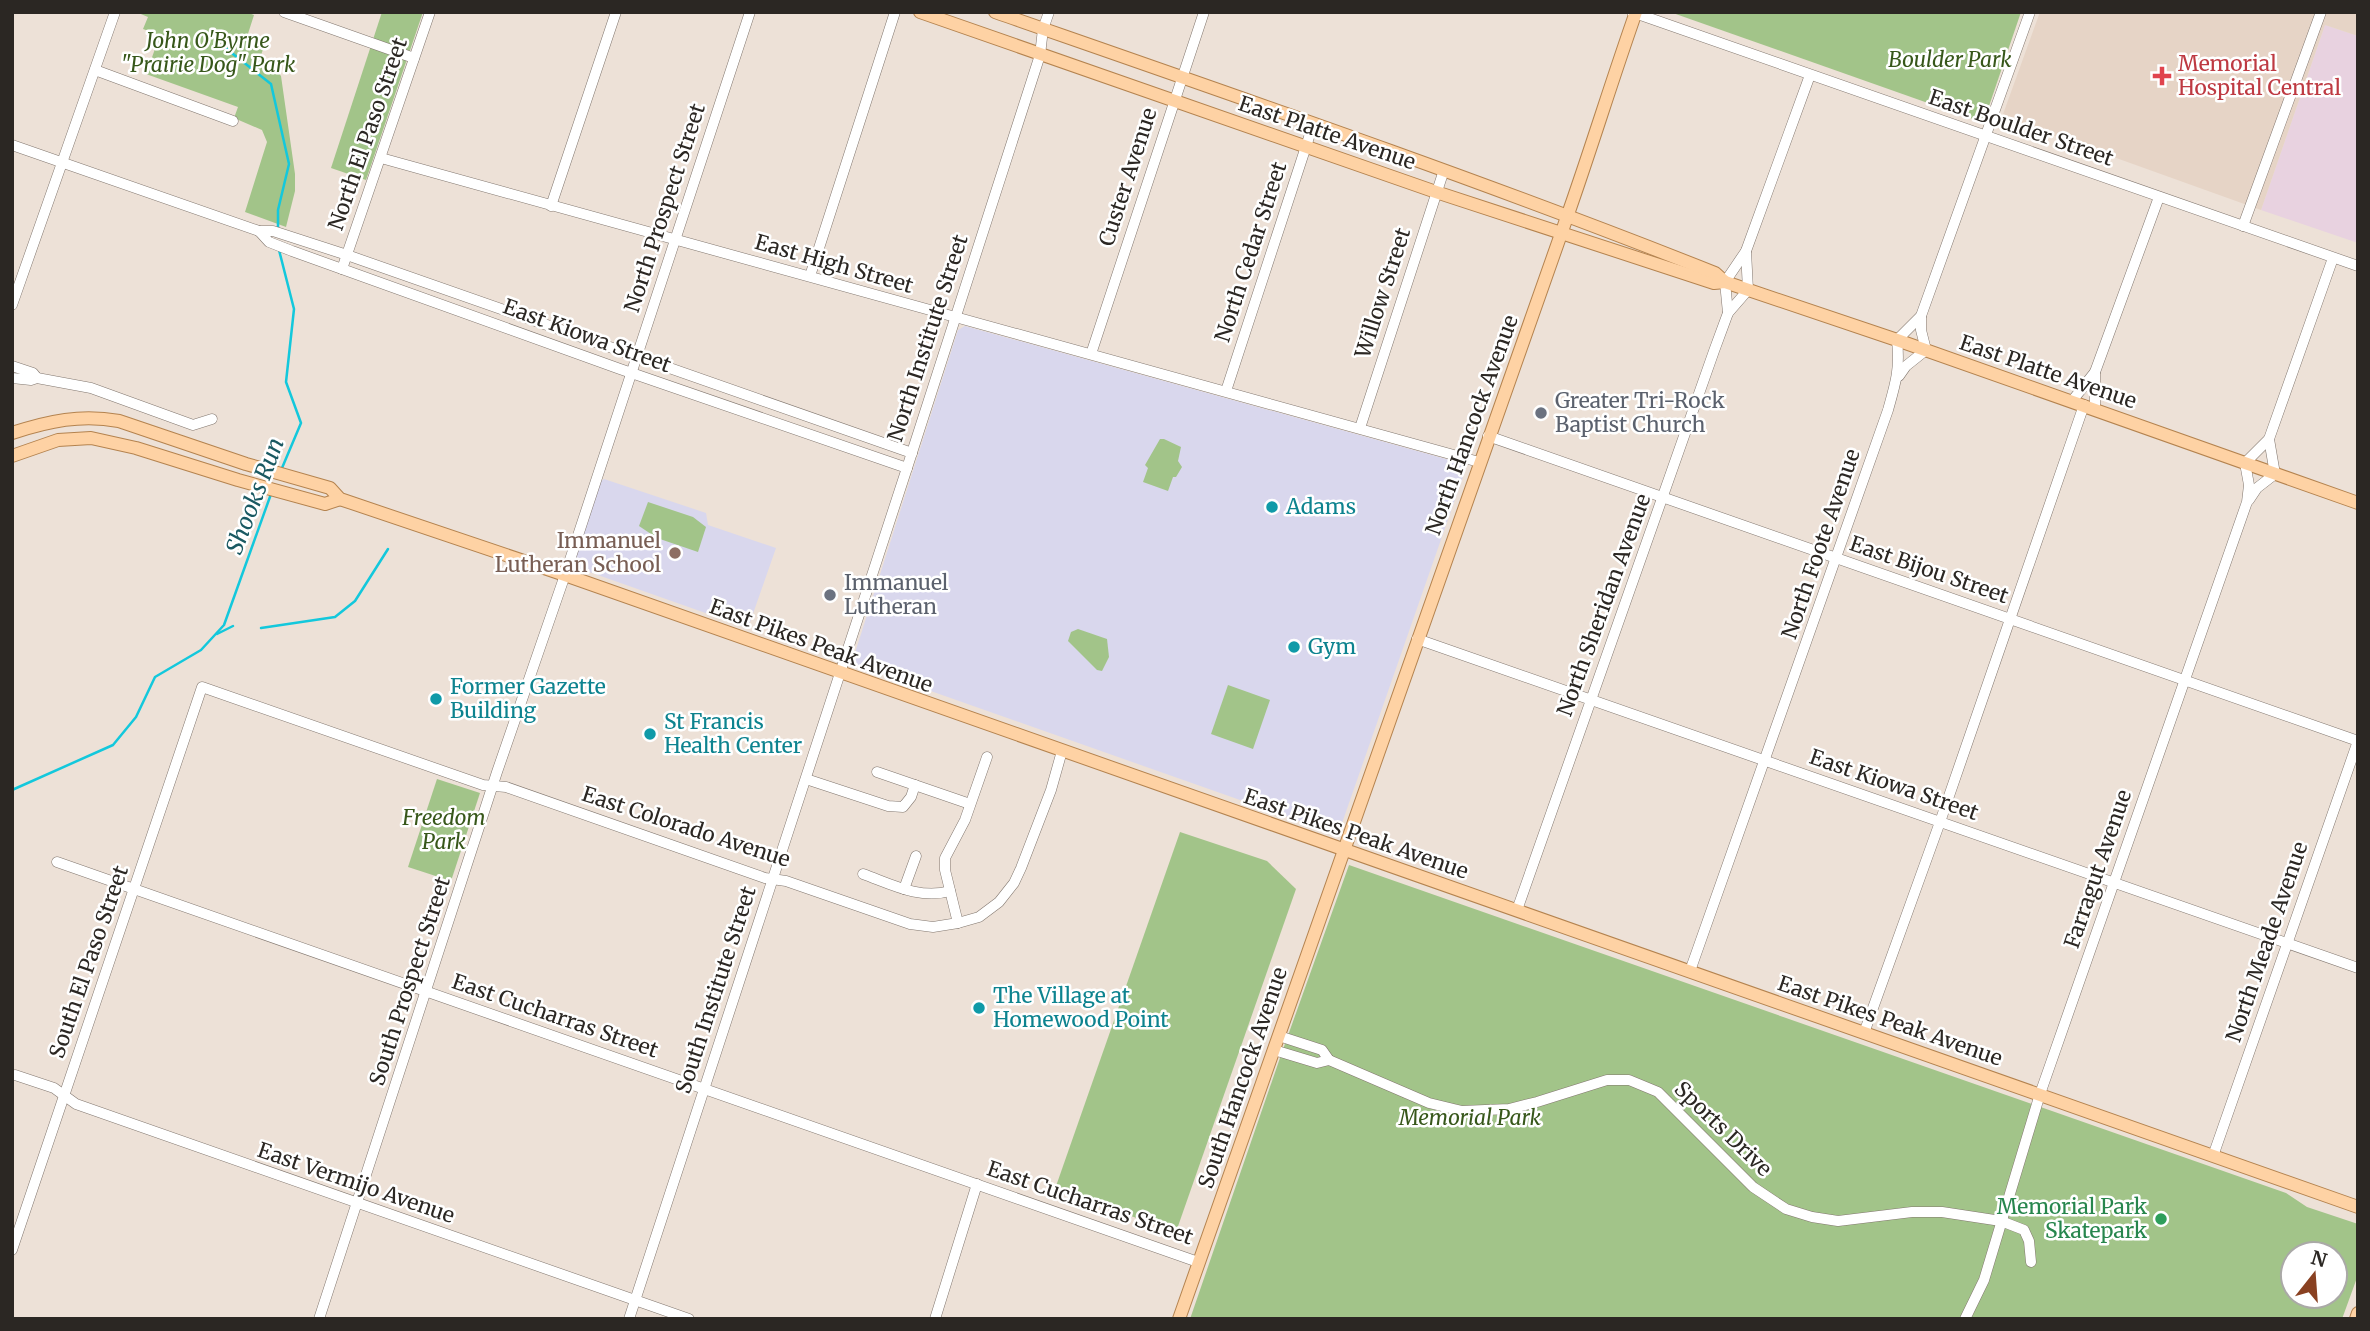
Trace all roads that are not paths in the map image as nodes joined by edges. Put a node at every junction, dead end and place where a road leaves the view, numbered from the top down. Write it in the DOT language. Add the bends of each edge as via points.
graph roads {
  1 [pos="115,12"];
  2 [pos="284,12"];
  3 [pos="430,12"];
  4 [pos="616,12"];
  5 [pos="750,12"];
  6 [pos="895,12"];
  7 [pos="920,12"];
  8 [pos="995,12"];
  9 [pos="1049,12"];
  10 [pos="1204,12"];
  11 [pos="2030,12"];
  12 [pos="2321,12"];
  13 [pos="1634,13"];
  14 [pos="1043,29"];
  15 [pos="1040,55"];
  16 [pos="415,58"];
  17 [pos="95,70"];
  18 [pos="1810,75"];
  19 [pos="1182,76"];
  20 [pos="1174,99"];
  21 [pos="233,121"];
  22 [pos="1313,125"];
  23 [pos="1985,136"];
  24 [pos="12,145"];
  25 [pos="1306,146"];
  26 [pos="381,158"];
  27 [pos="62,162"];
  28 [pos="1444,170"];
  29 [pos="1436,192"];
  30 [pos="2159,197"];
  31 [pos="551,206"];
  32 [pos="1568,215"];
  33 [pos="2243,226"];
  34 [pos="258,231"];
  35 [pos="1561,234"];
  36 [pos="674,240"];
  37 [pos="1746,251"];
  38 [pos="347,255"];
  39 [pos="2333,258"];
  40 [pos="2358,266"];
  41 [pos="342,269"];
  42 [pos="810,276"];
  43 [pos="1725,282"];
  44 [pos="1748,290"];
  45 [pos="12,304"];
  46 [pos="1728,313"];
  47 [pos="1921,316"];
  48 [pos="954,317"];
  49 [pos="1896,340"];
  50 [pos="1926,350"];
  51 [pos="1091,354"];
  52 [pos="637,356"];
  53 [pos="12,366"];
  54 [pos="2095,372"];
  55 [pos="631,373"];
  56 [pos="12,378"];
  57 [pos="37,378"];
  58 [pos="1897,378"];
  59 [pos="1226,391"];
  60 [pos="2084,405"];
  61 [pos="212,419"];
  62 [pos="1360,428"];
  63 [pos="12,433"];
  64 [pos="1488,436"];
  65 [pos="2269,439"];
  66 [pos="912,453"];
  67 [pos="12,456"];
  68 [pos="1479,461"];
  69 [pos="2245,463"];
  70 [pos="908,468"];
  71 [pos="2275,474"];
  72 [pos="1663,496"];
  73 [pos="340,499"];
  74 [pos="2247,502"];
  75 [pos="2358,503"];
  76 [pos="1836,558"];
  77 [pos="565,575"];
  78 [pos="2010,618"];
  79 [pos="1417,639"];
  80 [pos="840,674"];
  81 [pos="2184,680"];
  82 [pos="202,687"];
  83 [pos="1591,700"];
  84 [pos="2358,741"];
  85 [pos="1062,751"];
  86 [pos="987,757"];
  87 [pos="1765,760"];
  88 [pos="877,772"];
  89 [pos="806,779"];
  90 [pos="493,785"];
  91 [pos="915,785"];
  92 [pos="970,804"];
  93 [pos="1940,822"];
  94 [pos="1342,849"];
  95 [pos="916,856"];
  96 [pos="57,862"];
  97 [pos="863,874"];
  98 [pos="773,878"];
  99 [pos="2113,882"];
  100 [pos="134,889"];
  101 [pos="904,889"];
  102 [pos="950,891"];
  103 [pos="1517,911"];
  104 [pos="958,923"];
  105 [pos="2287,943"];
  106 [pos="2358,968"];
  107 [pos="1690,971"];
  108 [pos="427,991"];
  109 [pos="1864,1033"];
  110 [pos="1279,1036"];
  111 [pos="1274,1050"];
  112 [pos="1329,1060"];
  113 [pos="15,1075"];
  114 [pos="705,1089"];
  115 [pos="2040,1094"];
  116 [pos="64,1095"];
  117 [pos="2213,1156"];
  118 [pos="977,1184"];
  119 [pos="358,1204"];
  120 [pos="2358,1206"];
  121 [pos="2001,1220"];
  122 [pos="12,1250"];
  123 [pos="1198,1262"];
  124 [pos="2031,1262"];
  125 [pos="635,1300"];
  126 [pos="2358,1313"];
  127 [pos="319,1319"];
  128 [pos="629,1319"];
  129 [pos="689,1319"];
  130 [pos="935,1319"];
  131 [pos="1179,1319"];
  132 [pos="1965,1319"];
  133 [pos="2356,1319"];
  1 -- 17 [label="street"];
  2 -- 16 [label="street"];
  3 -- 16 [label="street, North El Paso Street"];
  4 -- 31 [label="street"];
  5 -- 36 [label="street, North Prospect Street"];
  6 -- 42 [label="street"];
  7 -- 15 [label="main road, East Platte Avenue"];
  8 -- 14 [label="main road, East Platte Avenue"];
  9 -- 14 [label="street, North Institute Street"];
  10 -- 19 [label="street, Custer Avenue"];
  11 -- 23 [label="street"];
  12 -- 33 [label="street"];
  13 -- 18 [label="street, East Boulder Street"];
  13 -- 32 [label="main road, North Hancock Avenue"];
  14 -- 15 [label="street, North Institute Street"];
  14 -- 19 [label="main road, East Platte Avenue"];
  15 -- 20 [label="main road, East Platte Avenue"];
  15 -- 48 [label="street, North Institute Street"];
  16 -- 26 [label="street, North El Paso Street"];
  17 -- 21 [label="street"];
  17 -- 27 [label="street"];
  18 -- 23 [label="street, East Boulder Street"];
  18 -- 37 [label="street"];
  19 -- 20 [label="street, Custer Avenue"];
  19 -- 22 [label="main road, East Platte Avenue"];
  20 -- 25 [label="main road, East Platte Avenue"];
  20 -- 51 [label="street, Custer Avenue"];
  22 -- 25 [label="street, North Cedar Street"];
  22 -- 28 [label="main road, East Platte Avenue"];
  23 -- 30 [label="street, East Boulder Street"];
  23 -- 47 [label="street"];
  24 -- 27 [label="street, East Kiowa Street"];
  25 -- 29 [label="main road, East Platte Avenue"];
  25 -- 59 [label="street, North Cedar Street"];
  26 -- 31 [label="street, East High Street"];
  26 -- 38 [label="street, North El Paso Street"];
  27 -- 34 [label="street, East Kiowa Street"];
  27 -- 45 [label="street"];
  28 -- 29 [label="street, Willow Street"];
  28 -- 32 [label="main road, East Platte Avenue"];
  29 -- 35 [label="main road, East Platte Avenue"];
  29 -- 62 [label="street, Willow Street"];
  30 -- 33 [label="street, East Boulder Street"];
  30 -- 54 [label="street"];
  31 -- 36 [label="street, East High Street"];
  32 -- 35 [label="main road, North Hancock Avenue"];
  32 -- 43 [label="main road, East Platte Avenue" via="1715,273"];
  33 -- 39 [label="street, East Boulder Street"];
  34 -- 38 [label="street, East Kiowa Street" via="273,231"];
  34 -- 41 [label="street, East Kiowa Street" via="269,242"];
  35 -- 43 [label="main road, East Platte Avenue" via="1714,283"];
  35 -- 64 [label="main road, North Hancock Avenue"];
  36 -- 42 [label="street, East High Street"];
  36 -- 52 [label="street, North Prospect Street"];
  37 -- 43 [label="street"];
  37 -- 44 [label="street"];
  38 -- 41 [label="street, North El Paso Street"];
  38 -- 52 [label="street, East Kiowa Street"];
  39 -- 40 [label="street, East Boulder Street"];
  39 -- 65 [label="street"];
  41 -- 55 [label="street, East Kiowa Street"];
  42 -- 48 [label="street, East High Street"];
  43 -- 44 [label="main road, East Platte Avenue"];
  43 -- 46 [label="street, North Sheridan Avenue"];
  44 -- 46 [label="street, North Sheridan Avenue"];
  44 -- 49 [label="main road, East Platte Avenue"];
  46 -- 72 [label="street, North Sheridan Avenue"];
  47 -- 49 [label="street"];
  47 -- 50 [label="street"];
  48 -- 51 [label="street, East High Street"];
  48 -- 66 [label="street, North Institute Street"];
  49 -- 50 [label="main road, East Platte Avenue"];
  49 -- 58 [label="street, North Foote Avenue"];
  50 -- 58 [label="street"];
  50 -- 60 [label="main road, East Platte Avenue"];
  51 -- 59 [label="street, East High Street"];
  52 -- 55 [label="street, North Prospect Street"];
  52 -- 66 [label="street, East Kiowa Street"];
  53 -- 57 [label="street"];
  54 -- 60 [label="street"];
  54 -- 60 [label="street"];
  55 -- 70 [label="street, East Kiowa Street"];
  55 -- 77 [label="street, North Prospect Street"];
  56 -- 57 [label="street"];
  57 -- 61 [label="street" via="91,388 193,425"];
  58 -- 76 [label="street, North Foote Avenue"];
  59 -- 62 [label="street, East High Street"];
  60 -- 69 [label="main road, East Platte Avenue"];
  60 -- 78 [label="street"];
  62 -- 68 [label="street, East High Street"];
  63 -- 73 [label="main road, East Pikes Peak Avenue" via="70,418 100,418 330,488"];
  64 -- 68 [label="main road, North Hancock Avenue"];
  64 -- 72 [label="street, East Bijou Street"];
  65 -- 69 [label="street"];
  65 -- 71 [label="street"];
  66 -- 70 [label="street, North Institute Street"];
  67 -- 73 [label="main road, East Pikes Peak Avenue" via="58,440 90,438 325,504"];
  68 -- 79 [label="main road, North Hancock Avenue"];
  69 -- 71 [label="main road, East Platte Avenue"];
  69 -- 74 [label="street, Farragut Avenue"];
  70 -- 80 [label="street, North Institute Street"];
  71 -- 74 [label="street"];
  71 -- 75 [label="main road, East Platte Avenue"];
  72 -- 76 [label="street, East Bijou Street"];
  72 -- 83 [label="street, North Sheridan Avenue"];
  73 -- 77 [label="main road, East Pikes Peak Avenue"];
  74 -- 81 [label="street, Farragut Avenue"];
  76 -- 78 [label="street, East Bijou Street"];
  76 -- 87 [label="street, North Foote Avenue"];
  77 -- 80 [label="main road, East Pikes Peak Avenue"];
  77 -- 90 [label="street, South Prospect Street"];
  78 -- 81 [label="street, East Bijou Street"];
  78 -- 93 [label="street"];
  79 -- 83 [label="street, East Kiowa Street"];
  79 -- 94 [label="main road, North Hancock Avenue"];
  80 -- 85 [label="main road, East Pikes Peak Avenue"];
  80 -- 89 [label="street, South Institute Street"];
  81 -- 84 [label="street, East Bijou Street"];
  81 -- 99 [label="street, Farragut Avenue"];
  82 -- 90 [label="street, East Colorado Avenue"];
  82 -- 100 [label="street, South El Paso Street"];
  83 -- 87 [label="street, East Kiowa Street"];
  83 -- 103 [label="street, North Sheridan Avenue"];
  84 -- 105 [label="street, North Meade Avenue"];
  85 -- 94 [label="main road, East Pikes Peak Avenue"];
  85 -- 104 [label="street, East Colorado Avenue" via="1014,883 989,910"];
  86 -- 92 [label="street"];
  87 -- 93 [label="street, East Kiowa Street"];
  87 -- 107 [label="street, North Foote Avenue"];
  88 -- 91 [label="street"];
  89 -- 91 [label="street" via="903,807"];
  89 -- 98 [label="street, South Institute Street"];
  90 -- 98 [label="street, East Colorado Avenue"];
  90 -- 108 [label="street, South Prospect Street"];
  91 -- 92 [label="street"];
  92 -- 102 [label="street" via="945,858"];
  93 -- 99 [label="street, East Kiowa Street"];
  93 -- 109 [label="street"];
  94 -- 103 [label="main road, East Pikes Peak Avenue"];
  94 -- 110 [label="main road, South Hancock Avenue"];
  95 -- 101 [label="street"];
  96 -- 100 [label="street, East Cucharras Street"];
  97 -- 101 [label="street"];
  98 -- 104 [label="street, East Colorado Avenue" via="910,924"];
  98 -- 114 [label="street, South Institute Street"];
  99 -- 105 [label="street, East Kiowa Street"];
  99 -- 115 [label="street, Farragut Avenue"];
  100 -- 108 [label="street, East Cucharras Street"];
  100 -- 116 [label="street, South El Paso Street"];
  101 -- 102 [label="street" via="932,895"];
  102 -- 104 [label="street"];
  103 -- 107 [label="main road, East Pikes Peak Avenue"];
  105 -- 106 [label="street, East Kiowa Street"];
  105 -- 117 [label="street, North Meade Avenue"];
  107 -- 109 [label="main road, East Pikes Peak Avenue"];
  108 -- 114 [label="street, East Cucharras Street"];
  108 -- 119 [label="street, South Prospect Street"];
  109 -- 115 [label="main road, East Pikes Peak Avenue"];
  110 -- 111 [label="main road, South Hancock Avenue"];
  110 -- 112 [label="street, Sports Drive" via="1322,1050"];
  111 -- 112 [label="street, Sports Drive" via="1317,1063"];
  111 -- 123 [label="main road, South Hancock Avenue"];
  112 -- 121 [label="street, Sports Drive" via="1429,1103 1462,1111 1509,1109 1607,1080 1629,1080 1658,1092 1753,1188 1799,1214 1838,1221 1942,1212"];
  113 -- 116 [label="street, East Vermijo Avenue"];
  114 -- 118 [label="street, East Cucharras Street"];
  114 -- 125 [label="street, South Institute Street"];
  115 -- 117 [label="main road, East Pikes Peak Avenue"];
  115 -- 121 [label="street, Farragut Avenue"];
  116 -- 119 [label="street, East Vermijo Avenue" via="74,1103"];
  116 -- 122 [label="street, South El Paso Street"];
  117 -- 120 [label="main road, East Pikes Peak Avenue"];
  118 -- 123 [label="street, East Cucharras Street"];
  118 -- 130 [label="street"];
  119 -- 125 [label="street, East Vermijo Avenue"];
  119 -- 127 [label="street, South Prospect Street"];
  121 -- 124 [label="street, Sports Drive" via="2024,1230"];
  121 -- 132 [label="street, Farragut Avenue" via="1984,1280"];
  123 -- 131 [label="main road, South Hancock Avenue"];
  125 -- 128 [label="street, South Institute Street"];
  125 -- 129 [label="street, East Vermijo Avenue"];
  126 -- 133 [label="main road"];
}
